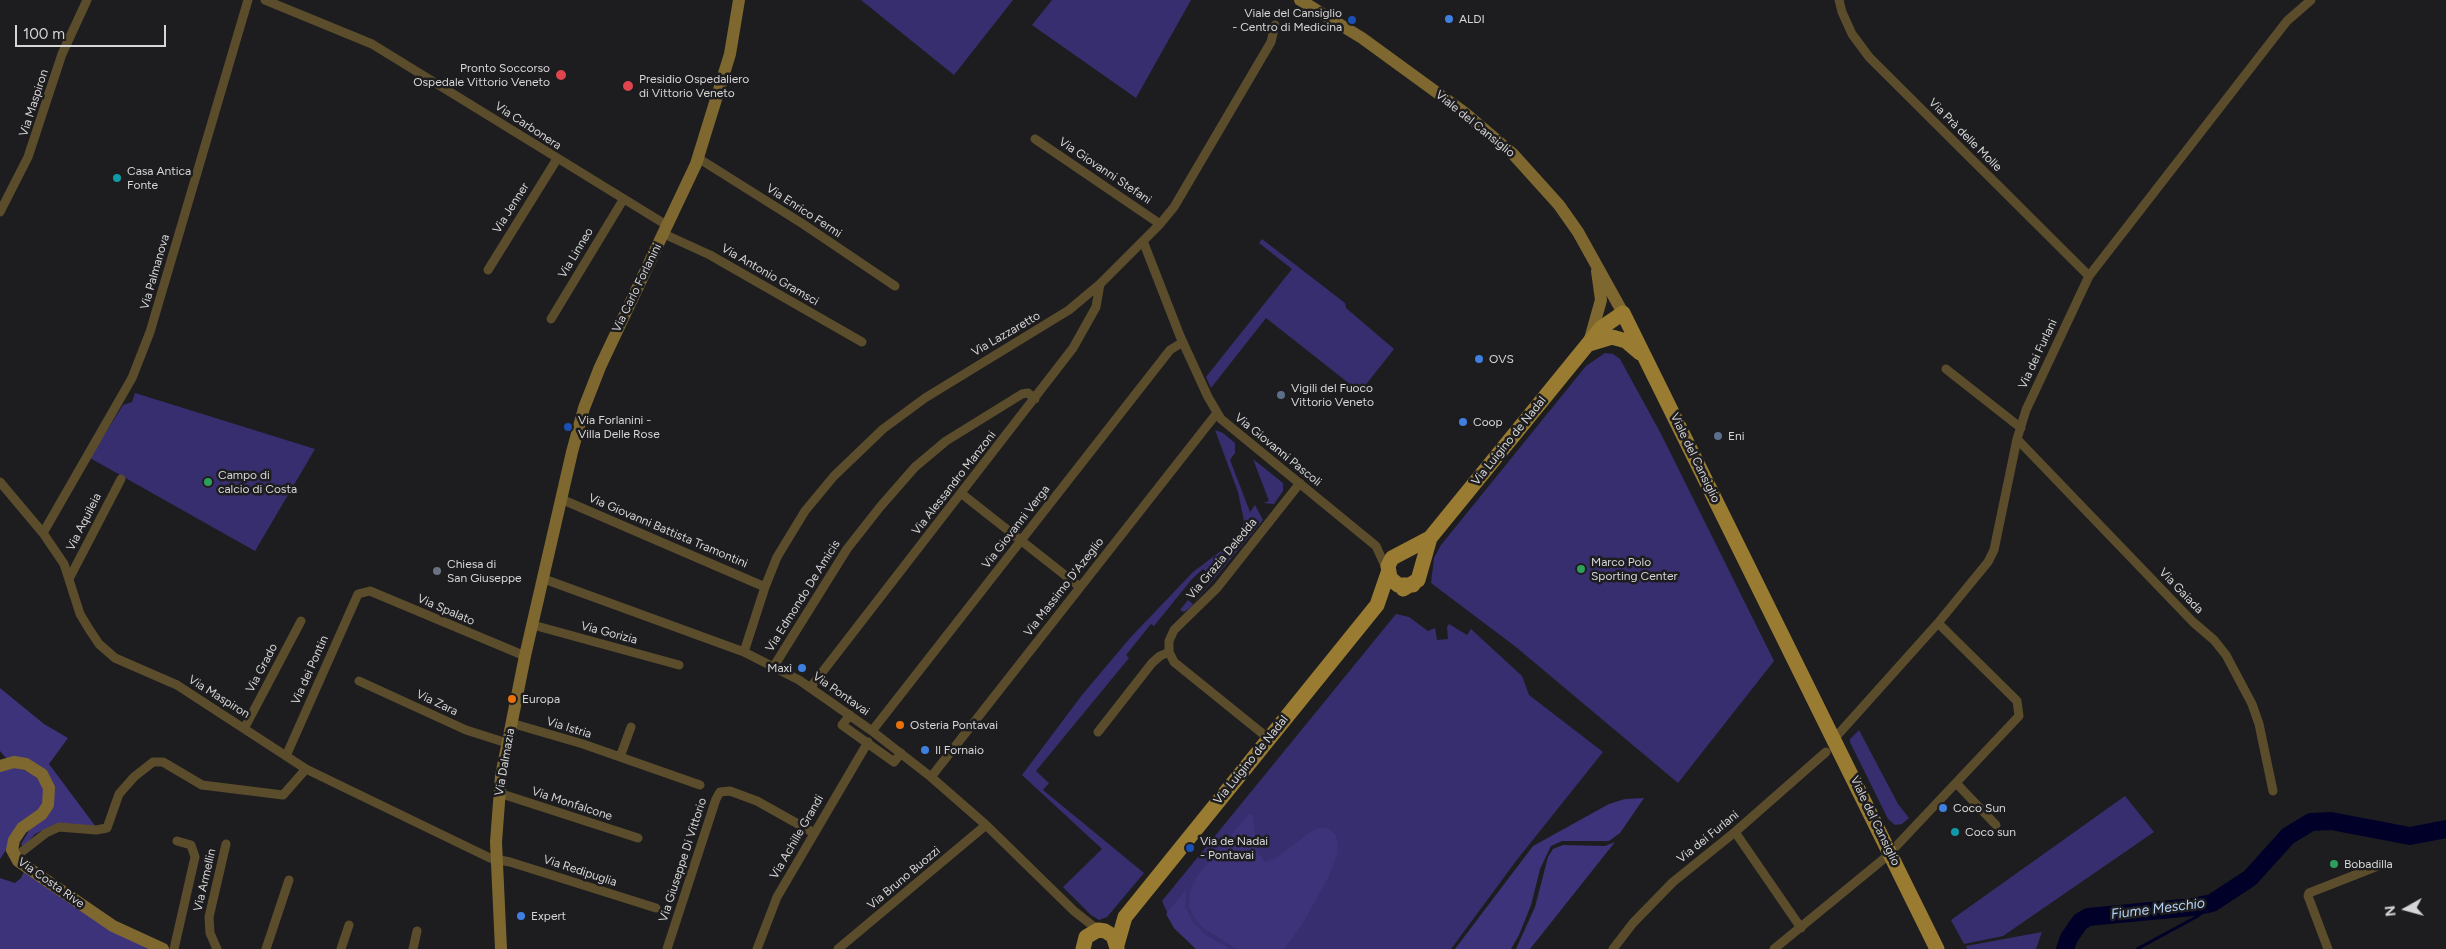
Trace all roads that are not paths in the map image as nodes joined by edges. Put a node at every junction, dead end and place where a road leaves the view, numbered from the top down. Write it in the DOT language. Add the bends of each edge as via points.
graph roads {
  1 [pos="86,0"];
  2 [pos="248,0"];
  3 [pos="265,0"];
  4 [pos="740,0"];
  5 [pos="1300,0"];
  6 [pos="1318,0"];
  7 [pos="1839,0"];
  8 [pos="2311,0"];
  9 [pos="1275,25"];
  10 [pos="1362,38"];
  11 [pos="1035,139"];
  12 [pos="698,158"];
  13 [pos="557,159"];
  14 [pos="623,200"];
  15 [pos="0,212"];
  16 [pos="1160,224"];
  17 [pos="666,230"];
  18 [pos="1143,241"];
  19 [pos="1593,256"];
  20 [pos="488,270"];
  21 [pos="2089,276"];
  22 [pos="1100,284"];
  23 [pos="895,286"];
  24 [pos="1623,313"];
  25 [pos="551,319"];
  26 [pos="862,342"];
  27 [pos="1182,342"];
  28 [pos="1588,345"];
  29 [pos="1645,357"];
  30 [pos="1946,369"];
  31 [pos="1035,399"];
  32 [pos="1217,413"];
  33 [pos="2021,428"];
  34 [pos="2017,440"];
  35 [pos="121,479"];
  36 [pos="0,482"];
  37 [pos="1300,483"];
  38 [pos="962,494"];
  39 [pos="561,499"];
  40 [pos="43,533"];
  41 [pos="1430,538"];
  42 [pos="1021,540"];
  43 [pos="1377,548"];
  44 [pos="1402,552"];
  45 [pos="1422,569"];
  46 [pos="1388,572"];
  47 [pos="70,576"];
  48 [pos="544,579"];
  49 [pos="1413,585"];
  50 [pos="764,586"];
  51 [pos="1080,587"];
  52 [pos="358,594"];
  53 [pos="1378,603"];
  54 [pos="301,621"];
  55 [pos="1938,623"];
  56 [pos="533,626"];
  57 [pos="744,652"];
  58 [pos="1169,652"];
  59 [pos="525,656"];
  60 [pos="679,665"];
  61 [pos="774,666"];
  62 [pos="359,681"];
  63 [pos="810,688"];
  64 [pos="850,715"];
  65 [pos="511,723"];
  66 [pos="631,727"];
  67 [pos="245,728"];
  68 [pos="872,731"];
  69 [pos="1098,732"];
  70 [pos="1268,738"];
  71 [pos="1834,739"];
  72 [pos="868,742"];
  73 [pos="507,743"];
  74 [pos="1826,752"];
  75 [pos="901,753"];
  76 [pos="286,756"];
  77 [pos="620,757"];
  78 [pos="0,766"];
  79 [pos="306,769"];
  80 [pos="931,777"];
  81 [pos="1957,784"];
  82 [pos="700,785"];
  83 [pos="2273,791"];
  84 [pos="498,793"];
  85 [pos="986,825"];
  86 [pos="1996,825"];
  87 [pos="1735,832"];
  88 [pos="814,833"];
  89 [pos="638,838"];
  90 [pos="177,841"];
  91 [pos="226,844"];
  92 [pos="1890,852"];
  93 [pos="15,857"];
  94 [pos="496,860"];
  95 [pos="2384,864"];
  96 [pos="288,880"];
  97 [pos="656,908"];
  98 [pos="1074,911"];
  99 [pos="1125,917"];
  100 [pos="349,925"];
  101 [pos="1800,928"];
  102 [pos="1100,930"];
  103 [pos="417,931"];
  104 [pos="1083,945"];
  105 [pos="1117,948"];
  106 [pos="163,949"];
  107 [pos="174,949"];
  108 [pos="217,949"];
  109 [pos="266,949"];
  110 [pos="341,949"];
  111 [pos="413,949"];
  112 [pos="500,949"];
  113 [pos="667,949"];
  114 [pos="757,949"];
  115 [pos="838,949"];
  116 [pos="1613,949"];
  117 [pos="1774,949"];
  118 [pos="1937,949"];
  119 [pos="2328,949"];
  1 -- 15 [label="street, Via Maspiron" via="62,54 28,157"];
  2 -- 40 [label="street, Via Palmanova" via="150,332 132,378"];
  3 -- 13 [label="street, Via Carbonera" via="372,44"];
  4 -- 12 [label="street, Via Carlo Forlanini" via="730,54"];
  5 -- 10 [label="street, Viale del Cansiglio"];
  6 -- 10 [label="street, Viale del Cansiglio"];
  7 -- 21 [label="street, Via Prà delle Molle" via="1852,34 1869,57"];
  8 -- 21 [label="street, Via dei Furlani" via="2286,21"];
  9 -- 16 [label="street, Via Lazzaretto" via="1272,42 1174,207"];
  10 -- 19 [label="street, Viale del Cansiglio" via="1465,113 1513,154 1559,205"];
  11 -- 16 [label="street, Via Giovanni Stefani"];
  12 -- 17 [label="street, Via Carlo Forlanini"];
  12 -- 23 [label="street, Via Enrico Fermi"];
  13 -- 14 [label="street, Via Carbonera"];
  13 -- 20 [label="street, Via Jenner"];
  14 -- 17 [label="street, Via Carbonera"];
  14 -- 25 [label="street, Via Linneo"];
  16 -- 18 [label="street, Via Lazzaretto"];
  17 -- 26 [label="street, Via Antonio Gramsci"];
  17 -- 39 [label="street, Via Carlo Forlanini" via="592,387"];
  18 -- 22 [label="street, Via Lazzaretto"];
  18 -- 27 [label="street, Via Giovanni Pascoli"];
  19 -- 24 [label="street, Viale del Cansiglio"];
  19 -- 28 [label="street, Via Luigino de Nadal" via="1601,286 1601,300"];
  21 -- 33 [label="street, Via dei Furlani" via="2026,410"];
  22 -- 31 [label="street, Via Alessandro Manzoni" via="1098,302 1085,328"];
  22 -- 50 [label="street, Via Lazzaretto" via="1054,320 925,398 864,446 805,511 777,557"];
  24 -- 28 [label="main road, Via Luigino de Nadal" via="1607,323"];
  24 -- 29 [label="main road, Viale del Cansiglio"];
  27 -- 32 [label="street, Via Giovanni Pascoli"];
  27 -- 42 [label="street, Via Giovanni Verga" via="1170,350"];
  28 -- 29 [label="main road" via="1604,337 1618,338"];
  28 -- 41 [label="main road, Via Luigino de Nadal"];
  29 -- 71 [label="main road, Viale del Cansiglio"];
  30 -- 33 [label="street"];
  31 -- 38 [label="street, Via Alessandro Manzoni"];
  31 -- 61 [label="street, Via Edmondo De Amicis" via="1028,393 1022,394 953,436 915,467 847,549"];
  32 -- 37 [label="street, Via Giovanni Pascoli" via="1244,440"];
  32 -- 51 [label="street, Via Massimo D'Azeglio"];
  33 -- 34 [label="street, Via dei Furlani"];
  34 -- 55 [label="street, Via dei Furlani" via="1994,550 1988,562"];
  34 -- 83 [label="street, Via Gaiada" via="2226,655 2259,724"];
  35 -- 47 [label="street, Via Aquileia"];
  36 -- 40 [label="street, Via Maspiron"];
  37 -- 43 [label="street, Via Giovanni Pascoli"];
  37 -- 58 [label="street, Via Grazia Deledda" via="1217,588 1174,630"];
  38 -- 42 [label="street"];
  38 -- 63 [label="street, Via Alessandro Manzoni"];
  39 -- 48 [label="street, Via Carlo Forlanini"];
  39 -- 50 [label="street, Via Giovanni Battista Tramontini"];
  40 -- 47 [label="street, Via Maspiron"];
  41 -- 44 [label="main road, Via Luigino de Nadal"];
  41 -- 45 [label="main road, Via Luigino de Nadal"];
  42 -- 51 [label="street"];
  42 -- 68 [label="street, Via Giovanni Verga"];
  43 -- 44 [label="street, Via Giovanni Pascoli"];
  43 -- 46 [label="street, Via Giovanni Pascoli"];
  44 -- 45 [label="main road" via="1414,555"];
  44 -- 46 [label="main road, Via Luigino de Nadal" via="1392,558"];
  45 -- 49 [label="main road, Via Luigino de Nadal"];
  46 -- 49 [label="main road" via="1398,585"];
  46 -- 53 [label="main road, Via Luigino de Nadal"];
  47 -- 67 [label="street, Via Maspiron" via="80,614 107,652 177,685"];
  48 -- 56 [label="street, Via Dalmazia"];
  48 -- 57 [label="street, Via Pontavai"];
  49 -- 53 [label="main road, Via Luigino de Nadal"];
  50 -- 57 [label="street, Via Lazzaretto"];
  51 -- 80 [label="street, Via Massimo D'Azeglio"];
  52 -- 59 [label="street, Via Spalato" via="370,591"];
  52 -- 76 [label="street, Via dei Pontin"];
  53 -- 70 [label="main road, Via Luigino de Nadal"];
  54 -- 67 [label="street, Via Grado"];
  55 -- 71 [label="street, Via dei Furlani"];
  55 -- 81 [label="street" via="2012,696 2019,709 2014,724"];
  56 -- 59 [label="street, Via Dalmazia"];
  56 -- 60 [label="street, Via Gorizia"];
  57 -- 61 [label="street, Via Pontavai"];
  58 -- 69 [label="street" via="1152,663"];
  58 -- 70 [label="street" via="1178,665"];
  59 -- 65 [label="street, Via Dalmazia"];
  61 -- 63 [label="street, Via Pontavai"];
  62 -- 73 [label="street, Via Zara" via="466,730"];
  63 -- 64 [label="street, Via Pontavai"];
  64 -- 68 [label="street, Via Pontavai"];
  64 -- 72 [label="street" via="842,725"];
  65 -- 73 [label="street, Via Dalmazia"];
  65 -- 77 [label="street, Via Istria"];
  66 -- 77 [label="street"];
  67 -- 76 [label="street, Via Maspiron"];
  68 -- 75 [label="street, Via Pontavai"];
  70 -- 99 [label="main road, Via Luigino de Nadal"];
  71 -- 92 [label="main road, Viale del Cansiglio"];
  72 -- 75 [label="street" via="894,762"];
  72 -- 88 [label="street, Via Achille Grandi"];
  73 -- 84 [label="street, Via Dalmazia"];
  74 -- 87 [label="street, Via dei Furlani"];
  75 -- 80 [label="street, Via Pontavai"];
  76 -- 79 [label="street, Via Maspiron"];
  77 -- 82 [label="street, Via Istria"];
  78 -- 93 [label="street, Via Costa Rive" via="14,762 26,764 42,774 49,788 48,805 42,814 22,828 14,840 12,850"];
  79 -- 93 [label="street" via="283,795 202,785 163,762 152,762 119,794 107,828 58,827"];
  79 -- 94 [label="street, Via Maspiron"];
  80 -- 85 [label="street, Via Pontavai"];
  81 -- 86 [label="street"];
  81 -- 92 [label="street"];
  84 -- 89 [label="street, Via Monfalcone"];
  84 -- 94 [label="street, Via Dalmazia"];
  85 -- 98 [label="street, Via Pontavai"];
  85 -- 115 [label="street, Via Bruno Buozzi"];
  87 -- 101 [label="street"];
  87 -- 116 [label="street, Via dei Furlani" via="1673,882 1632,923"];
  88 -- 113 [label="street, Via Giuseppe Di Vittorio" via="757,801 720,792"];
  88 -- 114 [label="street, Via Achille Grandi" via="777,897"];
  90 -- 107 [label="street" via="191,845 195,857"];
  91 -- 108 [label="street, Via Armellin" via="209,917 210,933"];
  92 -- 101 [label="street"];
  92 -- 118 [label="main road, Viale del Cansiglio"];
  93 -- 106 [label="street, Via Costa Rive" via="112,926"];
  94 -- 97 [label="street, Via Redipuglia"];
  94 -- 112 [label="street, Via Dalmazia"];
  95 -- 119 [label="street" via="2309,893"];
  96 -- 109 [label="street"];
  98 -- 102 [label="street, Via Pontavai"];
  98 -- 104 [label="street, Via Pontavai" via="1081,923"];
  99 -- 102 [label="main road, Via Luigino de Nadal"];
  99 -- 105 [label="main road, Via Luigino de Nadal"];
  100 -- 110 [label="street"];
  101 -- 117 [label="street"];
  102 -- 104 [label="main road, Via Luigino de Nadal" via="1090,934"];
  102 -- 105 [label="main road" via="1113,936"];
  103 -- 111 [label="street"];
}
